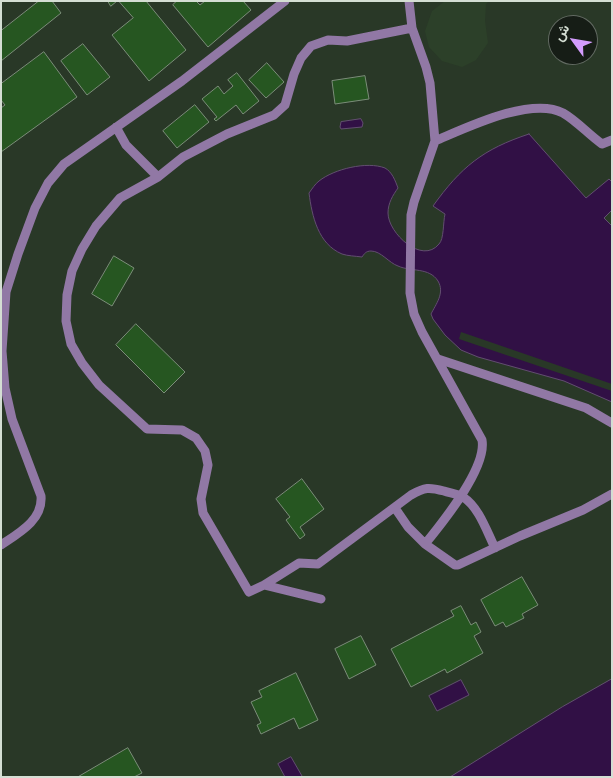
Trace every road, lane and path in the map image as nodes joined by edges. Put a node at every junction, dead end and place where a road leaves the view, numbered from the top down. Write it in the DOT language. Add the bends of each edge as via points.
graph roads {
  1 [pos="409,1"];
  2 [pos="279,3"];
  3 [pos="412,28"];
  4 [pos="116,127"];
  5 [pos="612,140"];
  6 [pos="435,141"];
  7 [pos="158,176"];
  8 [pos="438,359"];
  9 [pos="612,423"];
  10 [pos="612,494"];
  11 [pos="462,496"];
  12 [pos="395,508"];
  13 [pos="425,544"];
  14 [pos="1,545"];
  15 [pos="495,548"];
  16 [pos="264,585"];
  17 [pos="322,599"];
  1 -- 3 [label="street"];
  2 -- 4 [label="street" via="182,81"];
  3 -- 6 [label="street" via="430,83"];
  3 -- 7 [label="street" via="346,40 328,40 311,46 300,58 285,105 274,114 184,157"];
  4 -- 7 [label="street" via="126,145"];
  4 -- 14 [label="street" via="64,164 48,183 34,208 6,292 2,351 5,388 12,419 42,505 37,516 23,530"];
  5 -- 6 [label="street" via="602,144 563,114 544,108 530,108"];
  6 -- 8 [label="street" via="411,215 410,293 414,314"];
  7 -- 16 [label="street" via="120,198 82,248 72,271 67,295 66,321 71,344 99,385 148,428 182,430 196,438 205,451 208,465 200,499 203,513 249,592"];
  8 -- 9 [label="street" via="586,408"];
  8 -- 11 [label="street" via="483,445 481,457"];
  10 -- 15 [label="street"];
  11 -- 12 [label="street" via="424,488"];
  11 -- 13 [label="street"];
  11 -- 15 [label="street" via="473,507"];
  12 -- 13 [label="street"];
  12 -- 16 [label="street" via="318,564 299,563"];
  13 -- 15 [label="street" via="455,565 462,565"];
  16 -- 17 [label="street"];
}
